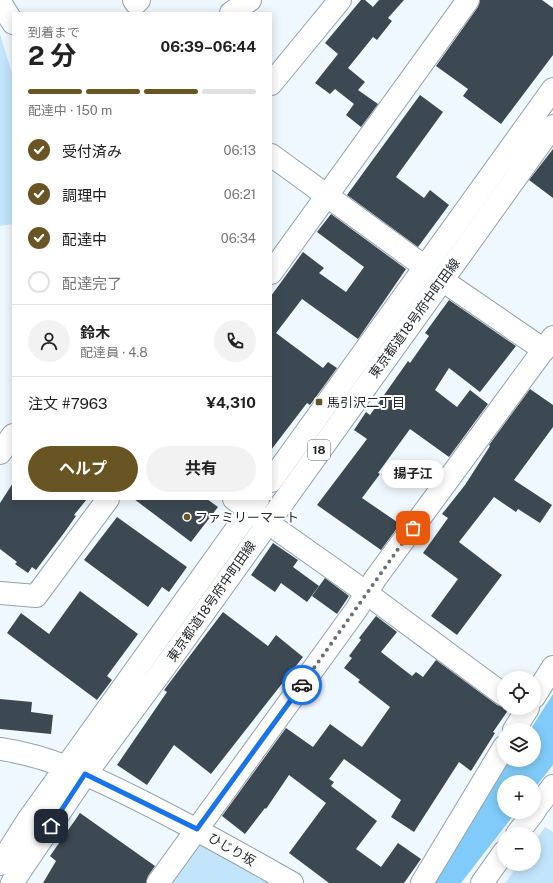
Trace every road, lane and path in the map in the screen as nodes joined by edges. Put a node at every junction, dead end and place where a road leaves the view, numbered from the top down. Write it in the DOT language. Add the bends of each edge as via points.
graph roads {
  1 [pos="134,0"];
  2 [pos="139,0"];
  3 [pos="250,0"];
  4 [pos="340,0"];
  5 [pos="468,0"];
  6 [pos="0,2"];
  7 [pos="232,12"];
  8 [pos="12,21"];
  9 [pos="272,83"];
  10 [pos="553,90"];
  11 [pos="553,126"];
  12 [pos="272,157"];
  13 [pos="327,196"];
  14 [pos="425,267"];
  15 [pos="272,272"];
  16 [pos="442,280"];
  17 [pos="548,344"];
  18 [pos="12,436"];
  19 [pos="0,453"];
  20 [pos="272,480"];
  21 [pos="272,484"];
  22 [pos="107,500"];
  23 [pos="259,500"];
  24 [pos="252,508"];
  25 [pos="0,593"];
  26 [pos="366,594"];
  27 [pos="553,667"];
  28 [pos="541,685"];
  29 [pos="497,690"];
  30 [pos="0,749"];
  31 [pos="497,759"];
  32 [pos="76,771"];
  33 [pos="553,786"];
  34 [pos="541,802"];
  35 [pos="529,819"];
  36 [pos="522,827"];
  37 [pos="197,829"];
  38 [pos="497,862"];
  39 [pos="0,864"];
  40 [pos="12,883"];
  41 [pos="158,883"];
  42 [pos="292,883"];
  43 [pos="422,883"];
  44 [pos="482,883"];
  1 -- 2 [label="street" via="136,3"];
  3 -- 7 [label="street"];
  4 -- 9 [label="street"];
  5 -- 13 [label="street"];
  6 -- 8 [label="street"];
  10 -- 14 [label="street, 東京都道18号府中町田線 / 18"];
  11 -- 16 [label="street, 東京都道18号府中町田線 / 18"];
  12 -- 13 [label="street"];
  13 -- 14 [label="street"];
  13 -- 15 [label="street"];
  14 -- 20 [label="street, 東京都道18号府中町田線 / 18"];
  16 -- 17 [label="street"];
  16 -- 21 [label="street, 東京都道18号府中町田線 / 18"];
  17 -- 26 [label="street"];
  18 -- 19 [label="street"];
  22 -- 25 [label="street" via="36,596"];
  23 -- 24 [label="street, 東京都道18号府中町田線 / 18"];
  24 -- 26 [label="street"];
  24 -- 32 [label="street, 東京都道18号府中町田線 / 18"];
  26 -- 29 [label="street"];
  26 -- 37 [label="street"];
  27 -- 28 [label="street"];
  30 -- 32 [label="street, ひじり坂" via="27,754"];
  31 -- 43 [label="street"];
  32 -- 37 [label="street, ひじり坂"];
  32 -- 39 [label="street, 東京都道18号府中町田線 / 18" via="28,820"];
  32 -- 40 [label="street, 東京都道18号府中町田線 / 18"];
  33 -- 34 [label="street"];
  35 -- 36 [label="street"];
  37 -- 41 [label="street"];
  37 -- 42 [label="street, ひじり坂"];
  38 -- 44 [label="street"];
}
